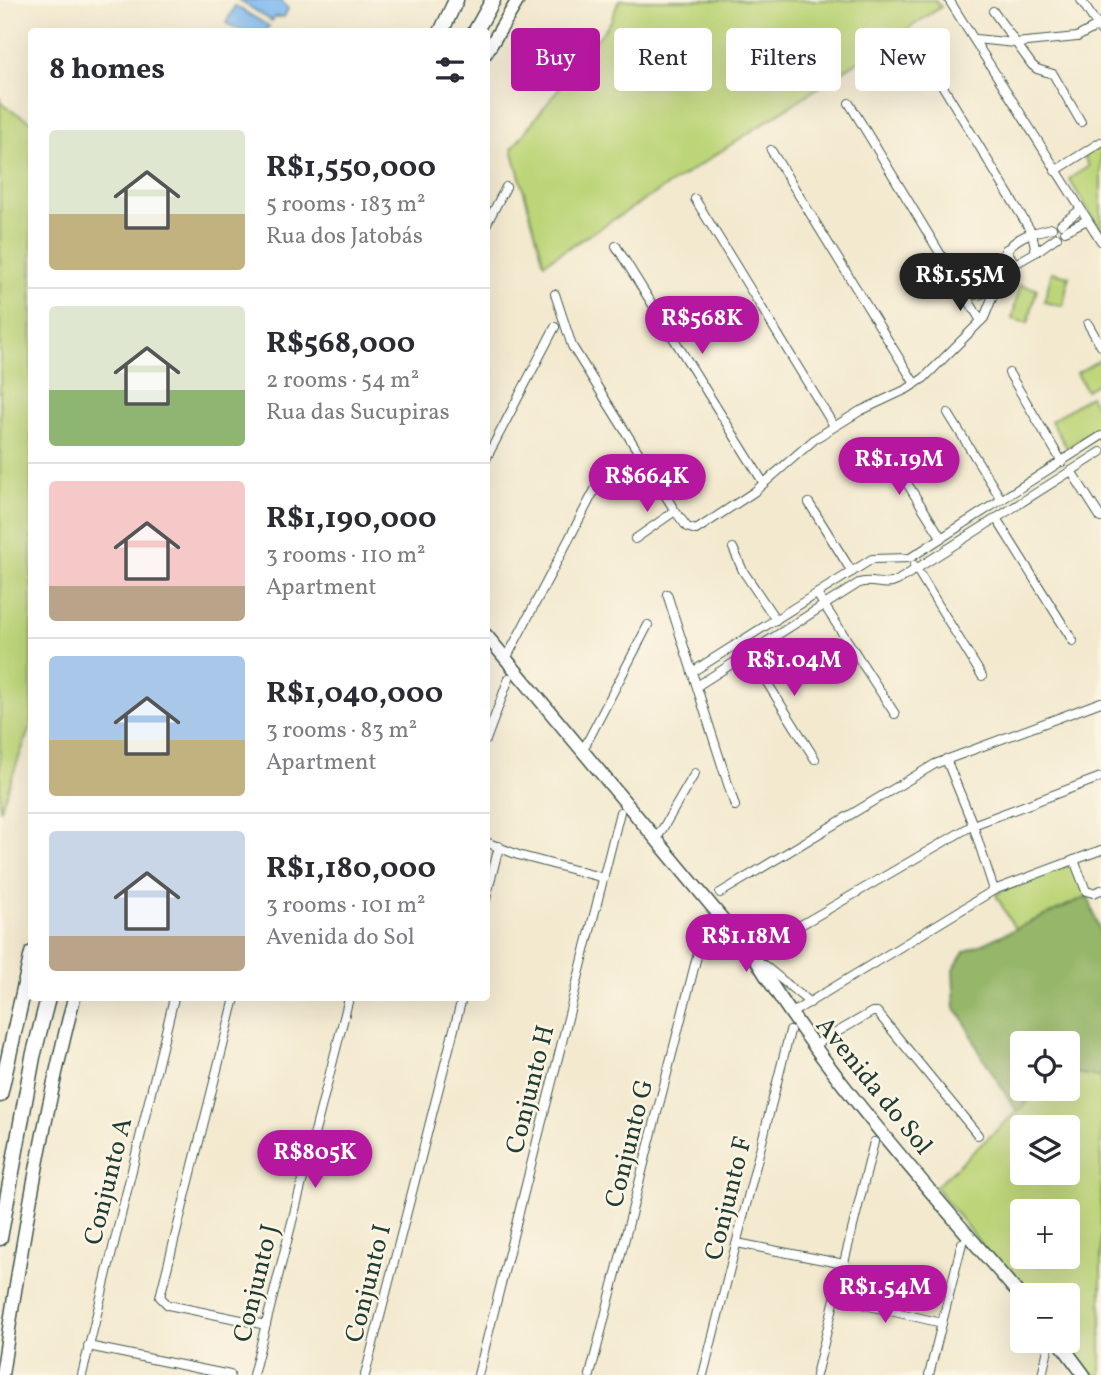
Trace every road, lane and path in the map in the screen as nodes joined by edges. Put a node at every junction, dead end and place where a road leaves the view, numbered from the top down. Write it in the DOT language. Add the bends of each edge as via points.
graph roads {
  1 [pos="493,0"];
  2 [pos="518,0"];
  3 [pos="949,0"];
  4 [pos="1081,0"];
  5 [pos="456,1"];
  6 [pos="993,11"];
  7 [pos="1100,27"];
  8 [pos="443,28"];
  9 [pos="477,28"];
  10 [pos="975,39"];
  11 [pos="1017,43"];
  12 [pos="490,46"];
  13 [pos="946,91"];
  14 [pos="849,103"];
  15 [pos="1082,122"];
  16 [pos="1101,142"];
  17 [pos="771,150"];
  18 [pos="1055,171"];
  19 [pos="506,187"];
  20 [pos="695,199"];
  21 [pos="1080,210"];
  22 [pos="490,217"];
  23 [pos="1087,220"];
  24 [pos="1052,228"];
  25 [pos="1032,233"];
  26 [pos="1057,237"];
  27 [pos="1101,242"];
  28 [pos="616,246"];
  29 [pos="1006,249"];
  30 [pos="1036,252"];
  31 [pos="1015,264"];
  32 [pos="989,290"];
  33 [pos="966,292"];
  34 [pos="555,294"];
  35 [pos="980,319"];
  36 [pos="1088,324"];
  37 [pos="555,327"];
  38 [pos="1101,346"];
  39 [pos="1009,373"];
  40 [pos="915,384"];
  41 [pos="948,413"];
  42 [pos="834,426"];
  43 [pos="1101,436"];
  44 [pos="881,442"];
  45 [pos="490,450"];
  46 [pos="1101,452"];
  47 [pos="1062,462"];
  48 [pos="1071,471"];
  49 [pos="602,476"];
  50 [pos="1034,479"];
  51 [pos="764,482"];
  52 [pos="1041,490"];
  53 [pos="1002,499"];
  54 [pos="809,503"];
  55 [pos="676,511"];
  56 [pos="996,518"];
  57 [pos="1101,518"];
  58 [pos="968,521"];
  59 [pos="974,532"];
  60 [pos="941,537"];
  61 [pos="635,539"];
  62 [pos="733,548"];
  63 [pos="909,558"];
  64 [pos="916,569"];
  65 [pos="852,572"];
  66 [pos="667,594"];
  67 [pos="817,594"];
  68 [pos="824,606"];
  69 [pos="776,620"];
  70 [pos="648,625"];
  71 [pos="490,640"];
  72 [pos="741,641"];
  73 [pos="1073,641"];
  74 [pos="748,653"];
  75 [pos="506,659"];
  76 [pos="692,672"];
  77 [pos="982,676"];
  78 [pos="509,678"];
  79 [pos="696,685"];
  80 [pos="1101,702"];
  81 [pos="895,714"];
  82 [pos="490,729"];
  83 [pos="583,751"];
  84 [pos="815,759"];
  85 [pos="946,759"];
  86 [pos="695,773"];
  87 [pos="1101,777"];
  88 [pos="735,806"];
  89 [pos="620,813"];
  90 [pos="973,825"];
  91 [pos="656,840"];
  92 [pos="490,843"];
  93 [pos="499,846"];
  94 [pos="1101,850"];
  95 [pos="1074,860"];
  96 [pos="605,875"];
  97 [pos="490,883"];
  98 [pos="994,890"];
  99 [pos="1101,890"];
  100 [pos="720,893"];
  101 [pos="706,921"];
  102 [pos="759,953"];
  103 [pos="28,969"];
  104 [pos="779,989"];
  105 [pos="47,1001"];
  106 [pos="73,1001"];
  107 [pos="173,1001"];
  108 [pos="234,1001"];
  109 [pos="348,1001"];
  110 [pos="460,1001"];
  111 [pos="808,1002"];
  112 [pos="790,1014"];
  113 [pos="15,1022"];
  114 [pos="790,1031"];
  115 [pos="38,1032"];
  116 [pos="813,1045"];
  117 [pos="8,1053"];
  118 [pos="33,1057"];
  119 [pos="0,1095"];
  120 [pos="978,1135"];
  121 [pos="874,1142"];
  122 [pos="0,1238"];
  123 [pos="737,1243"];
  124 [pos="962,1243"];
  125 [pos="844,1264"];
  126 [pos="1010,1284"];
  127 [pos="835,1298"];
  128 [pos="942,1323"];
  129 [pos="266,1325"];
  130 [pos="88,1346"];
  131 [pos="1050,1353"];
  132 [pos="1061,1353"];
  133 [pos="2,1375"];
  134 [pos="82,1375"];
  135 [pos="230,1375"];
  136 [pos="253,1375"];
  137 [pos="365,1375"];
  138 [pos="478,1375"];
  139 [pos="590,1375"];
  140 [pos="703,1375"];
  141 [pos="816,1375"];
  142 [pos="929,1375"];
  143 [pos="1042,1375"];
  144 [pos="1084,1375"];
  1 -- 9 [label="highway"];
  2 -- 12 [label="street"];
  3 -- 10 [label="street"];
  4 -- 7 [label="street"];
  5 -- 8 [label="highway"];
  6 -- 11 [label="street"];
  7 -- 11 [label="street" via="1077,37"];
  10 -- 11 [label="street"];
  10 -- 18 [label="street"];
  11 -- 15 [label="street" via="1037,69 1053,74"];
  13 -- 25 [label="street"];
  14 -- 33 [label="street"];
  16 -- 18 [label="street"];
  17 -- 40 [label="street"];
  18 -- 21 [label="street"];
  19 -- 22 [label="street"];
  20 -- 42 [label="street"];
  21 -- 23 [label="street"];
  21 -- 23 [label="street" via="1064,227"];
  23 -- 27 [label="street"];
  24 -- 25 [label="street"];
  25 -- 29 [label="street"];
  25 -- 30 [label="street"];
  26 -- 30 [label="street"];
  28 -- 51 [label="street"];
  29 -- 31 [label="street"];
  29 -- 32 [label="street"];
  30 -- 31 [label="street"];
  31 -- 35 [label="street" via="999,281"];
  32 -- 33 [label="street" via="981,295"];
  32 -- 35 [label="street"];
  33 -- 35 [label="street"];
  34 -- 55 [label="street" via="572,346"];
  35 -- 40 [label="street"];
  36 -- 38 [label="street"];
  37 -- 45 [label="street"];
  39 -- 47 [label="street"];
  40 -- 42 [label="street"];
  41 -- 53 [label="street"];
  42 -- 51 [label="street"];
  43 -- 47 [label="street"];
  44 -- 60 [label="street"];
  46 -- 48 [label="street"];
  47 -- 50 [label="street"];
  48 -- 52 [label="street"];
  48 -- 57 [label="street"];
  49 -- 75 [label="street"];
  50 -- 52 [label="street"];
  50 -- 53 [label="street"];
  51 -- 55 [label="street" via="696,530 687,527"];
  52 -- 56 [label="street"];
  53 -- 58 [label="street"];
  54 -- 65 [label="street"];
  55 -- 61 [label="street"];
  56 -- 59 [label="street"];
  56 -- 73 [label="street"];
  58 -- 59 [label="street"];
  58 -- 60 [label="street"];
  59 -- 64 [label="street"];
  60 -- 63 [label="street"];
  62 -- 69 [label="street"];
  63 -- 64 [label="street"];
  63 -- 65 [label="street" via="872,559"];
  64 -- 68 [label="street" via="892,584 863,581"];
  64 -- 77 [label="street"];
  65 -- 67 [label="street"];
  66 -- 76 [label="street"];
  67 -- 68 [label="street"];
  67 -- 69 [label="street"];
  68 -- 74 [label="street"];
  68 -- 81 [label="street"];
  69 -- 72 [label="street"];
  70 -- 83 [label="street"];
  71 -- 75 [label="street, Avenida do Sol"];
  72 -- 74 [label="street"];
  72 -- 76 [label="street"];
  74 -- 79 [label="street"];
  74 -- 84 [label="street"];
  75 -- 83 [label="street, Avenida do Sol"];
  76 -- 79 [label="street"];
  78 -- 82 [label="street"];
  79 -- 88 [label="street"];
  80 -- 85 [label="street"];
  83 -- 91 [label="street, Avenida do Sol"];
  85 -- 90 [label="street"];
  85 -- 100 [label="street"];
  86 -- 91 [label="street"];
  87 -- 90 [label="street"];
  89 -- 96 [label="street, Conjunto H"];
  90 -- 98 [label="street"];
  90 -- 102 [label="street"];
  91 -- 102 [label="street, Avenida do Sol"];
  92 -- 93 [label="street"];
  93 -- 96 [label="street" via="518,855"];
  93 -- 97 [label="street"];
  94 -- 95 [label="street"];
  95 -- 98 [label="street"];
  95 -- 99 [label="street" via="1086,891"];
  96 -- 138 [label="street, Conjunto H"];
  98 -- 111 [label="street"];
  101 -- 139 [label="street, Conjunto G"];
  102 -- 104 [label="street, Avenida do Sol"];
  103 -- 113 [label="highway"];
  104 -- 111 [label="street"];
  104 -- 111 [label="street"];
  104 -- 112 [label="street, Avenida do Sol"];
  105 -- 115 [label="highway"];
  106 -- 133 [label="street" via="45,1119"];
  107 -- 130 [label="street, Conjunto A"];
  108 -- 129 [label="street" via="160,1297 168,1305"];
  109 -- 129 [label="street, Conjunto J"];
  110 -- 137 [label="street, Conjunto I"];
  111 -- 112 [label="street"];
  112 -- 116 [label="street, Avenida do Sol"];
  113 -- 115 [label="highway" via="27,1035"];
  113 -- 117 [label="highway"];
  114 -- 123 [label="street, Conjunto F"];
  115 -- 118 [label="highway"];
  116 -- 120 [label="street" via="879,1013"];
  116 -- 126 [label="street, Avenida do Sol"];
  117 -- 118 [label="highway" via="18,1048"];
  117 -- 119 [label="highway"];
  118 -- 122 [label="highway"];
  121 -- 125 [label="street"];
  123 -- 125 [label="street"];
  123 -- 140 [label="street, Conjunto F"];
  124 -- 128 [label="street"];
  125 -- 127 [label="street"];
  127 -- 128 [label="street"];
  127 -- 141 [label="street"];
  128 -- 142 [label="street"];
  129 -- 136 [label="street, Conjunto J"];
  130 -- 134 [label="street, Conjunto A"];
  130 -- 135 [label="street"];
  131 -- 143 [label="street"];
  132 -- 144 [label="street"];
}
